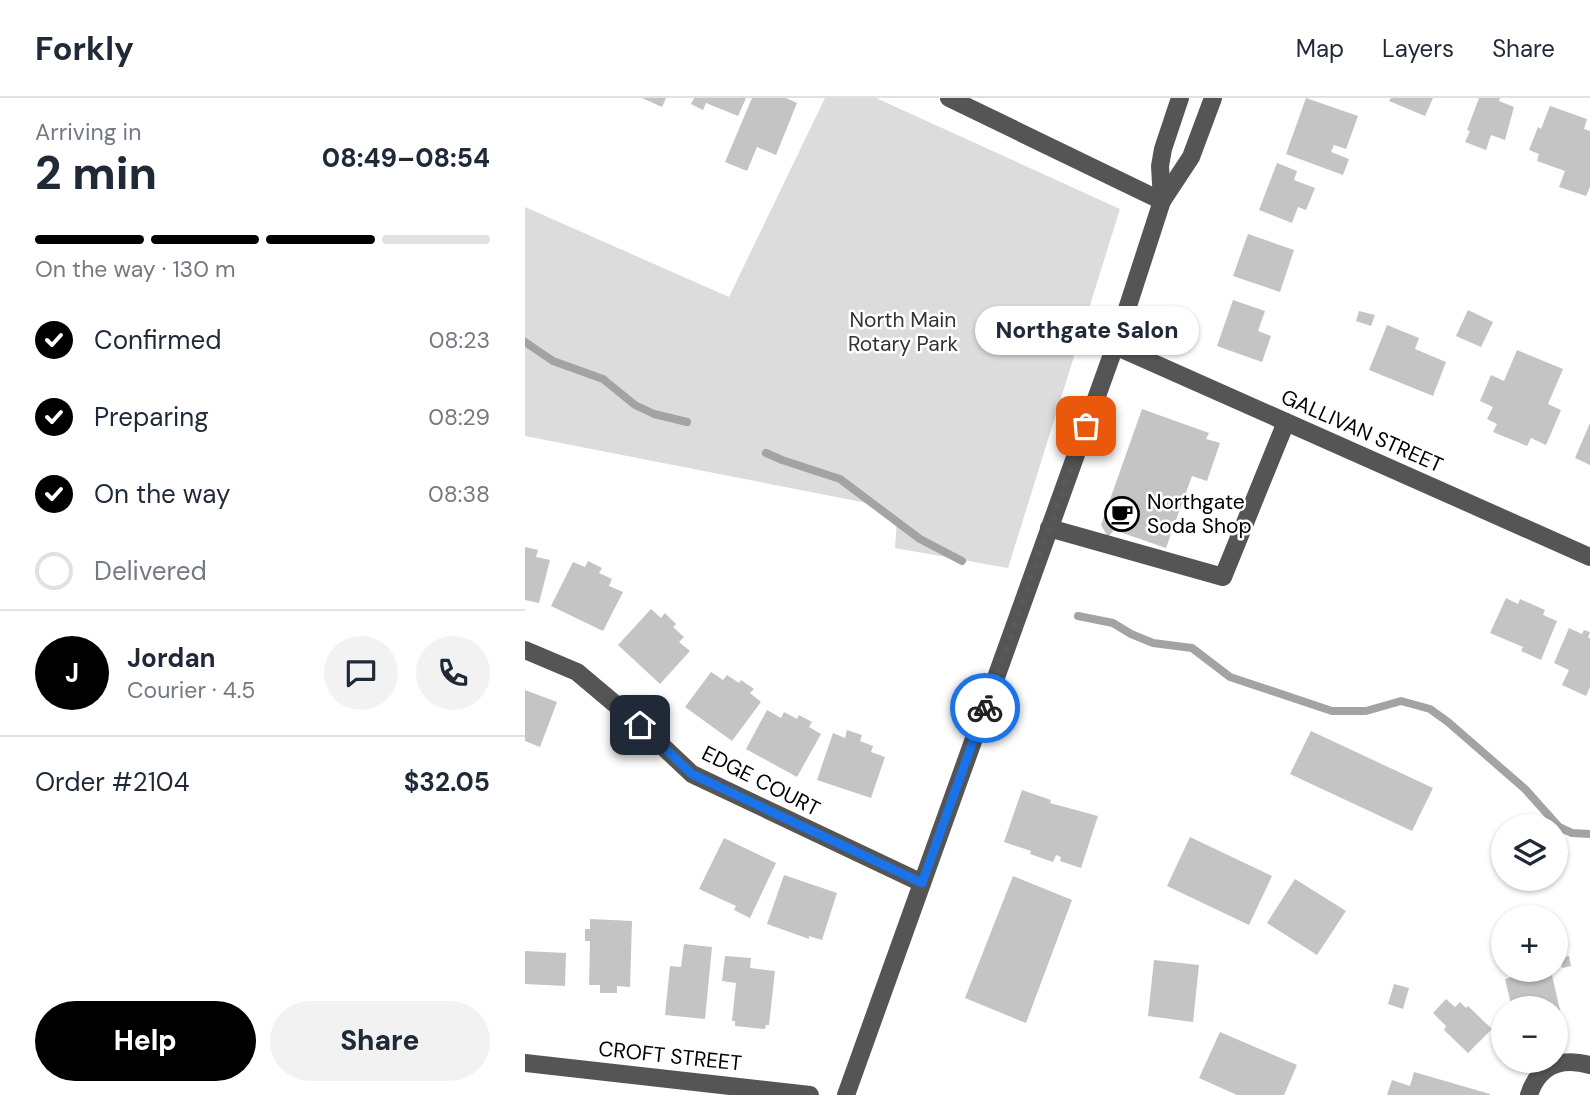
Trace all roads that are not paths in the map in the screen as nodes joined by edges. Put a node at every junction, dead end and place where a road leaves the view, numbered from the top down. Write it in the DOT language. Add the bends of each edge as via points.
graph roads {
  1 [pos="949,98"];
  2 [pos="1180,98"];
  3 [pos="1213,98"];
  4 [pos="1162,201"];
  5 [pos="1115,346"];
  6 [pos="1286,422"];
  7 [pos="1049,528"];
  8 [pos="1590,557"];
  9 [pos="525,650"];
  10 [pos="922,883"];
  11 [pos="525,1063"];
  12 [pos="1586,1064"];
  13 [pos="810,1095"];
  14 [pos="846,1095"];
  15 [pos="1529,1095"];
  1 -- 4 [label="street"];
  2 -- 4 [label="street" via="1160,166"];
  3 -- 4 [label="street" via="1191,157"];
  4 -- 5 [label="street"];
  5 -- 6 [label="street, GALLIVAN STREET"];
  5 -- 7 [label="street"];
  6 -- 7 [label="street" via="1223,577"];
  6 -- 8 [label="street, GALLIVAN STREET"];
  7 -- 10 [label="street"];
  9 -- 10 [label="street, EDGE COURT" via="577,672 692,774"];
  10 -- 14 [label="street"];
  11 -- 13 [label="street, CROFT STREET"];
  12 -- 15 [label="street" via="1567,1062 1550,1067 1535,1079"];
}
